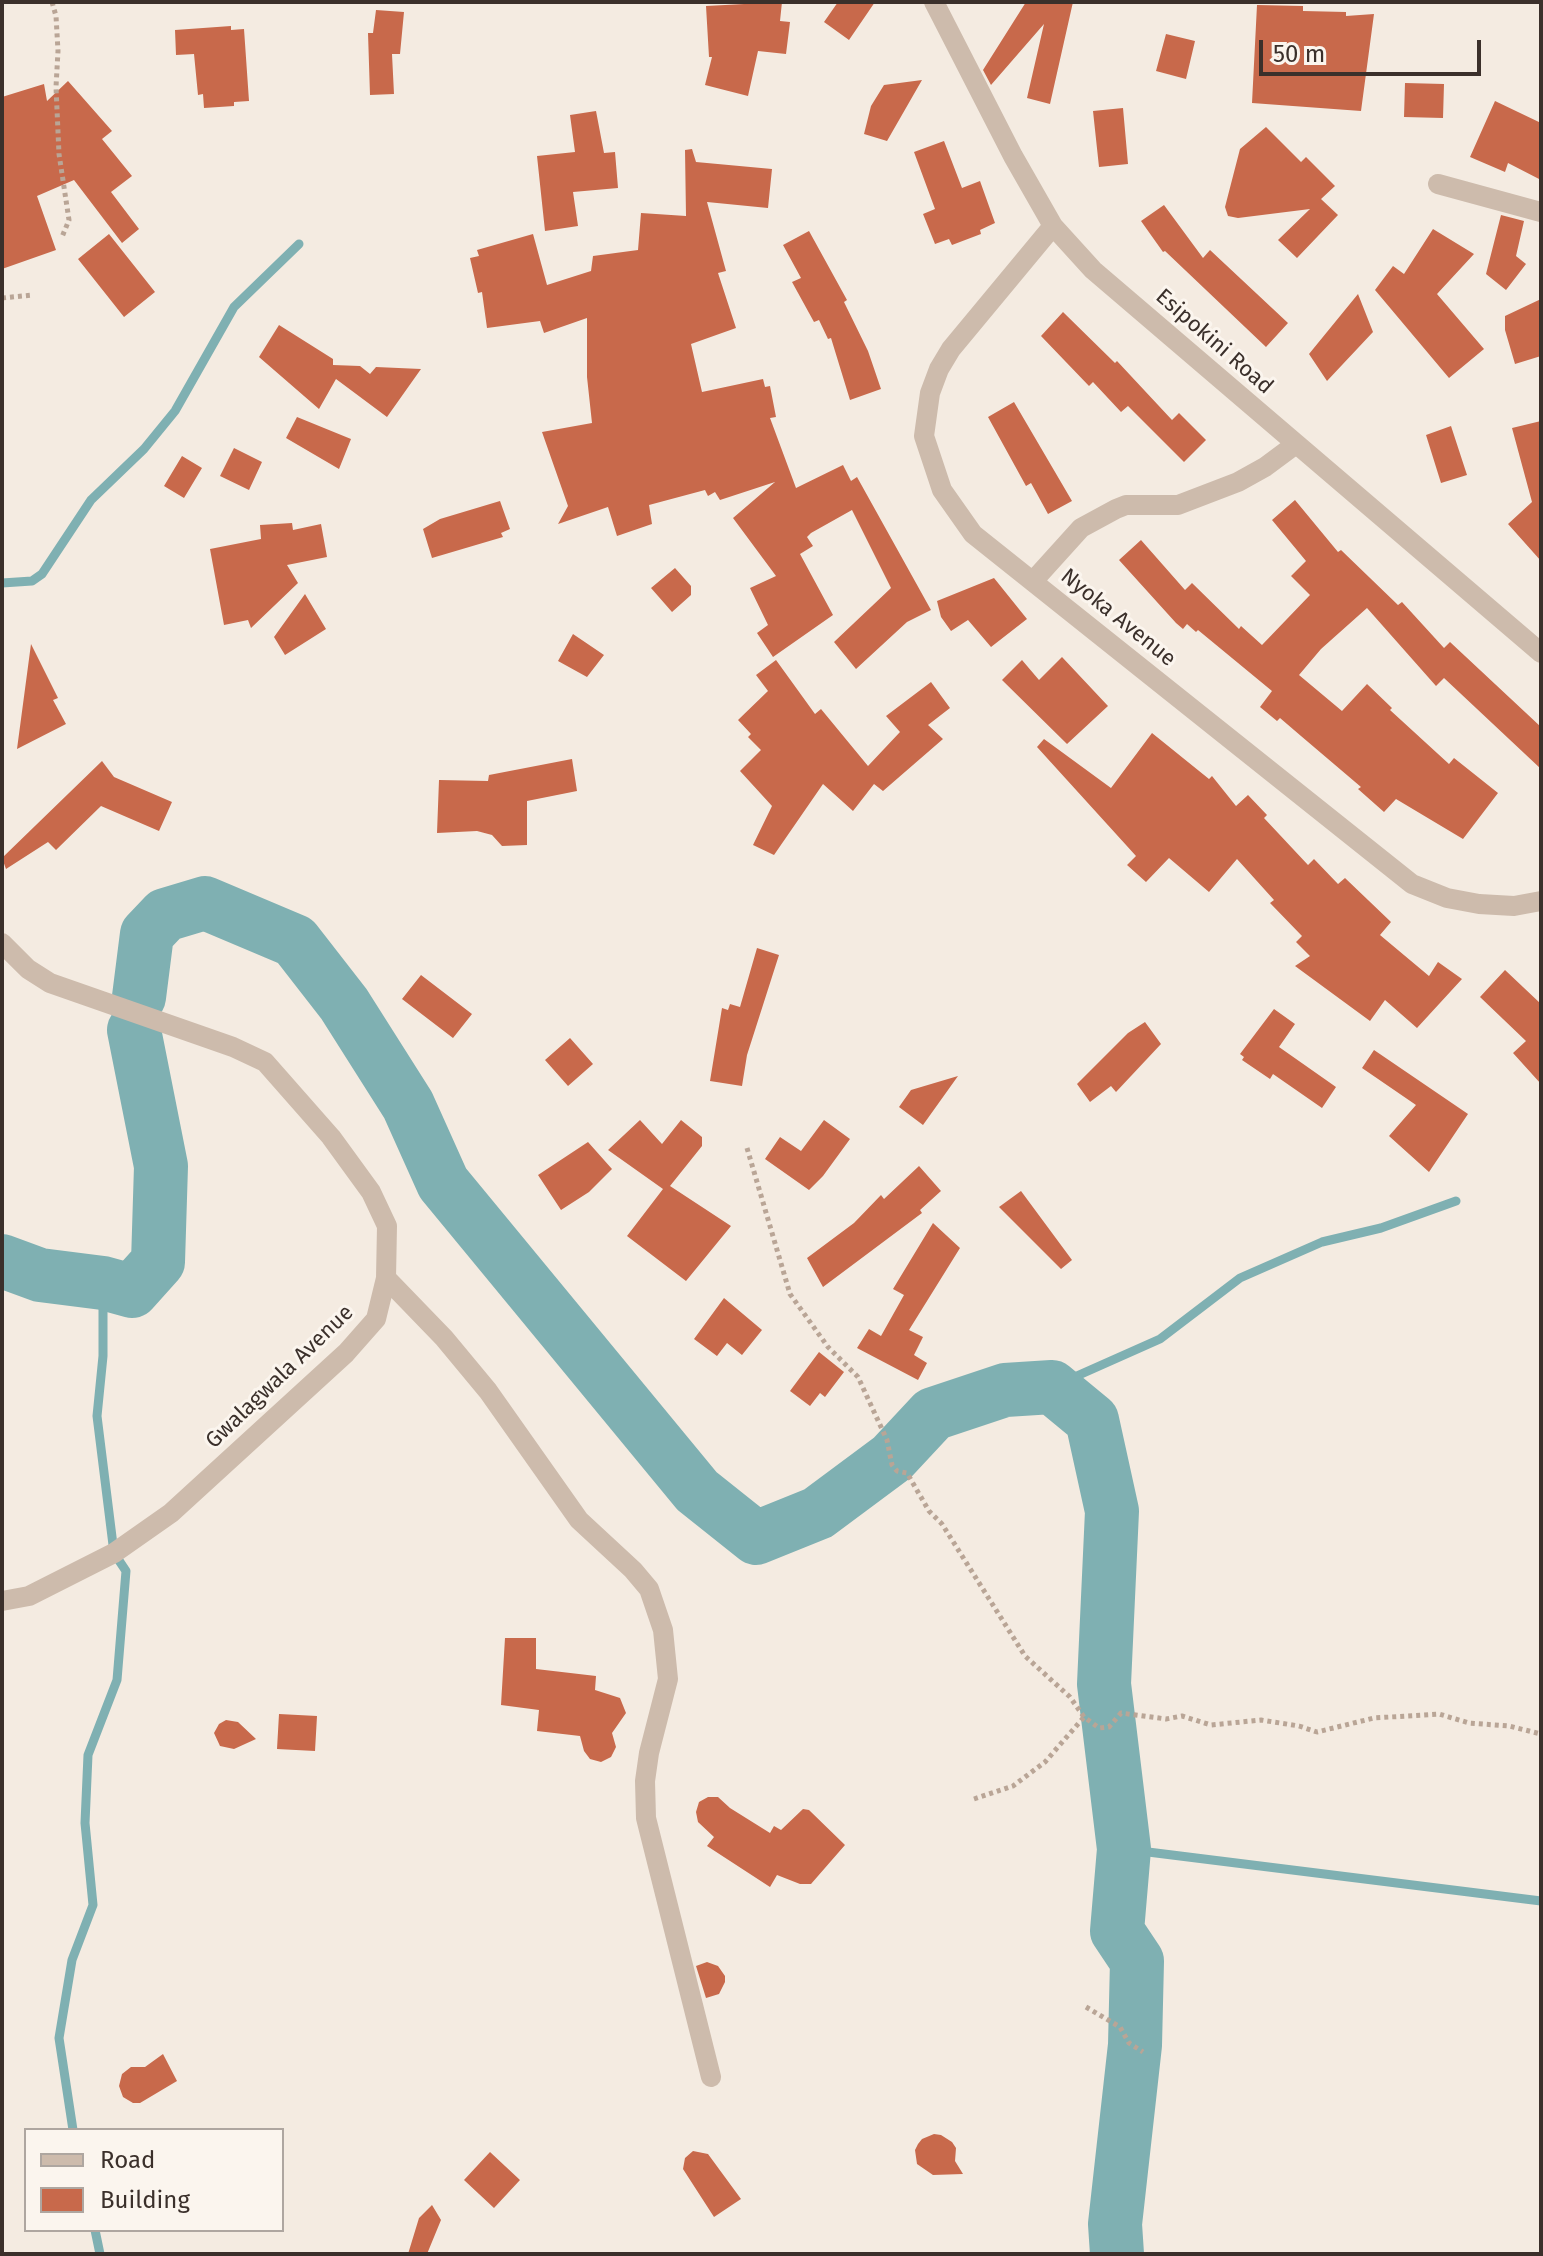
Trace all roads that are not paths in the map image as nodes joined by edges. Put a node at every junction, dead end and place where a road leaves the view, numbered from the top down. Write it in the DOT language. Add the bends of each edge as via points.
graph roads {
  1 [pos="934,2"];
  2 [pos="1438,184"];
  3 [pos="1541,212"];
  4 [pos="1053,226"];
  5 [pos="1296,444"];
  6 [pos="1034,580"];
  7 [pos="1541,653"];
  8 [pos="1541,901"];
  9 [pos="2,943"];
  10 [pos="386,1278"];
  11 [pos="2,1601"];
  12 [pos="711,2077"];
  1 -- 4 [label="street, Esipokini Road"];
  2 -- 3 [label="street"];
  4 -- 5 [label="street, Esipokini Road" via="1093,270"];
  4 -- 6 [label="street, Nyoka Avenue" via="951,349 939,369 925,417 924,436 942,490 973,534"];
  5 -- 6 [label="street" via="1238,482 1178,505 1116,509 1081,528"];
  5 -- 7 [label="street, Esipokini Road"];
  6 -- 8 [label="street, Nyoka Avenue" via="1412,884 1479,904"];
  9 -- 10 [label="street, Gwalagwala Avenue" via="50,983 265,1062 371,1192 387,1226"];
  10 -- 11 [label="street, Gwalagwala Avenue" via="376,1319 346,1353 171,1513 114,1553 29,1596"];
  10 -- 12 [label="street" via="488,1391 579,1520 649,1589 663,1630 668,1679 649,1753 646,1818"];
}
